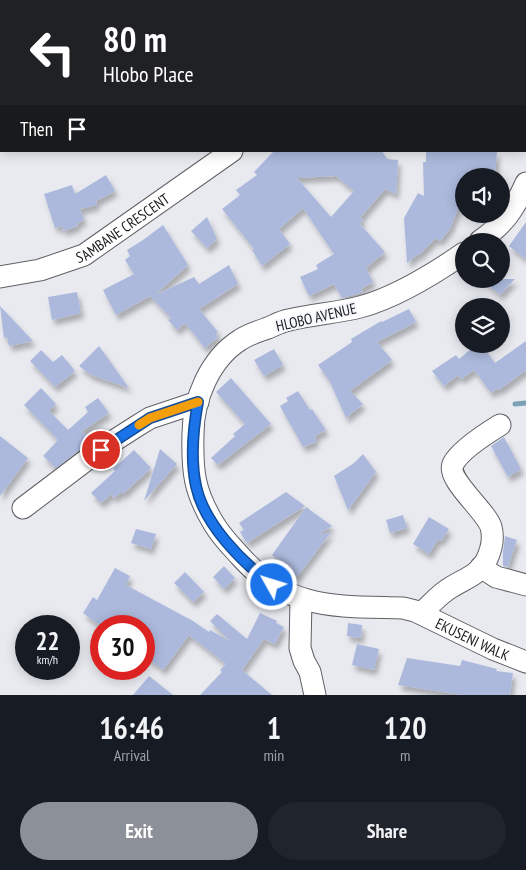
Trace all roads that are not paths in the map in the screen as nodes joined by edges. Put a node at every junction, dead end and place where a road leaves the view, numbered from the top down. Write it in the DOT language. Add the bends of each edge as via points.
graph roads {
  1 [pos="231,152"];
  2 [pos="526,183"];
  3 [pos="491,233"];
  4 [pos="455,259"];
  5 [pos="0,277"];
  6 [pos="198,402"];
  7 [pos="500,425"];
  8 [pos="23,508"];
  9 [pos="481,567"];
  10 [pos="526,585"];
  11 [pos="301,599"];
  12 [pos="422,613"];
  13 [pos="526,662"];
  14 [pos="315,695"];
  1 -- 5 [label="street, SAMBANE CRESCENT" via="84,255 40,270"];
  2 -- 3 [label="street" via="512,211"];
  4 -- 6 [label="street, HLOBO AVENUE" via="386,298 361,307 287,320 241,339 226,350 211,370"];
  6 -- 8 [label="street" via="150,418"];
  6 -- 11 [label="street, HLOBO AVENUE" via="193,428 194,473 208,515 229,544 258,574 282,591"];
  7 -- 9 [label="street" via="482,436 452,468 456,480 492,528 492,542"];
  9 -- 10 [label="street" via="496,577"];
  9 -- 12 [label="street" via="446,590"];
  11 -- 12 [label="street, HLOBO AVENUE" via="340,606 403,608"];
  11 -- 14 [label="street" via="300,648"];
  12 -- 13 [label="street, EKUSENI WALK"];
}
